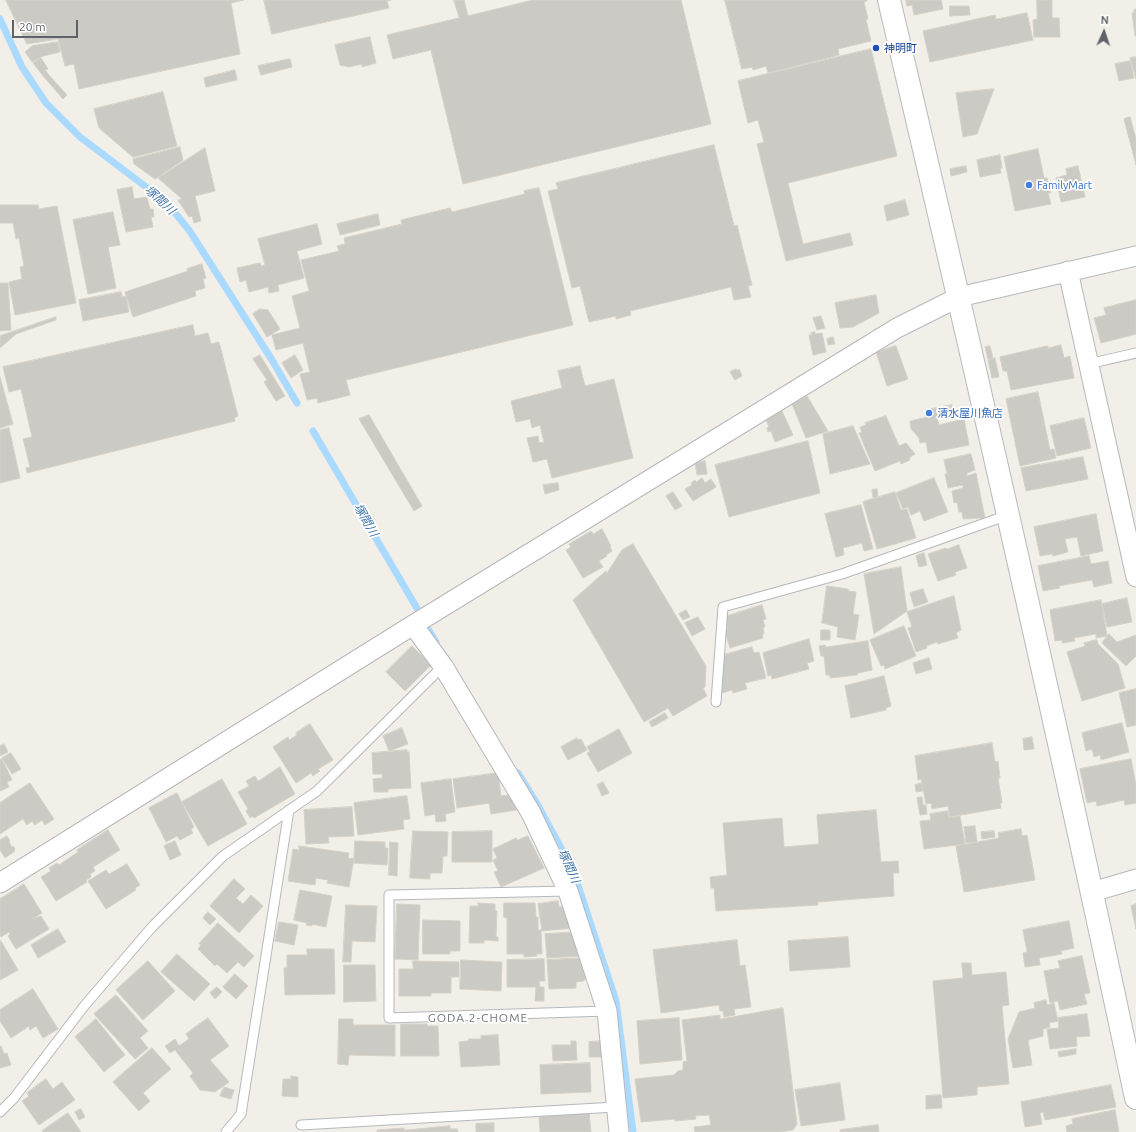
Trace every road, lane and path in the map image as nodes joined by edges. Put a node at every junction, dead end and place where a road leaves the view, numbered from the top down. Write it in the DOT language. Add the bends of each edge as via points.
graph roads {
  1 [pos="889,0"];
  2 [pos="1136,256"];
  3 [pos="1068,271"];
  4 [pos="959,297"];
  5 [pos="1136,353"];
  6 [pos="1088,364"];
  7 [pos="1008,515"];
  8 [pos="1136,577"];
  9 [pos="413,624"];
  10 [pos="443,666"];
  11 [pos="716,702"];
  12 [pos="289,810"];
  13 [pos="1136,879"];
  14 [pos="0,883"];
  15 [pos="568,891"];
  16 [pos="1092,892"];
  17 [pos="607,1011"];
  18 [pos="1136,1098"];
  19 [pos="616,1107"];
  20 [pos="0,1112"];
  21 [pos="301,1125"];
  22 [pos="226,1132"];
  23 [pos="619,1132"];
  1 -- 4 [label="street"];
  2 -- 3 [label="street"];
  3 -- 4 [label="street"];
  3 -- 6 [label="street"];
  4 -- 7 [label="street"];
  4 -- 9 [label="street" via="896,328"];
  5 -- 6 [label="lane"];
  6 -- 8 [label="street"];
  7 -- 11 [label="lane" via="842,574 723,607"];
  7 -- 16 [label="street"];
  9 -- 10 [label="street"];
  9 -- 14 [label="street"];
  10 -- 12 [label="lane" via="317,791"];
  10 -- 15 [label="street" via="531,813"];
  12 -- 20 [label="lane" via="223,856 152,927 85,1005 14,1098"];
  12 -- 22 [label="lane" via="241,1114"];
  13 -- 16 [label="street"];
  15 -- 17 [label="street"];
  15 -- 17 [label="lane" via="389,895 389,1018"];
  16 -- 18 [label="street"];
  17 -- 19 [label="street"];
  19 -- 21 [label="lane"];
  19 -- 23 [label="street"];
}
